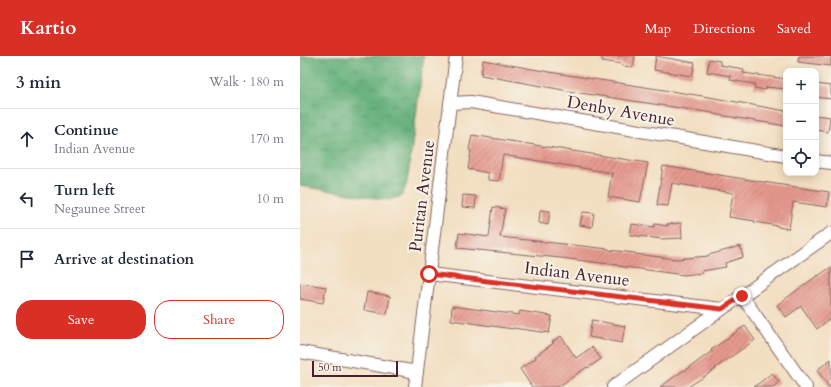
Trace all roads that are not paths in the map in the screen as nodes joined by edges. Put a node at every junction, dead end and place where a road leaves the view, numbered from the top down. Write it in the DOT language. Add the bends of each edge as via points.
graph roads {
  1 [pos="456,56"];
  2 [pos="450,103"];
  3 [pos="783,155"];
  4 [pos="819,162"];
  5 [pos="831,164"];
  6 [pos="831,233"];
  7 [pos="429,274"];
  8 [pos="742,296"];
  9 [pos="722,309"];
  10 [pos="300,352"];
  11 [pos="417,372"];
  12 [pos="415,387"];
  13 [pos="613,387"];
  14 [pos="806,387"];
  1 -- 2 [label="street, Puritan Avenue"];
  2 -- 3 [label="street, Denby Avenue" via="470,102"];
  2 -- 7 [label="street, Puritan Avenue"];
  4 -- 5 [label="street"];
  6 -- 8 [label="street"];
  7 -- 9 [label="street, Indian Avenue"];
  7 -- 11 [label="street, Puritan Avenue"];
  8 -- 9 [label="street"];
  8 -- 14 [label="street"];
  9 -- 13 [label="street"];
  10 -- 11 [label="street"];
  11 -- 12 [label="street, Puritan Avenue"];
}
